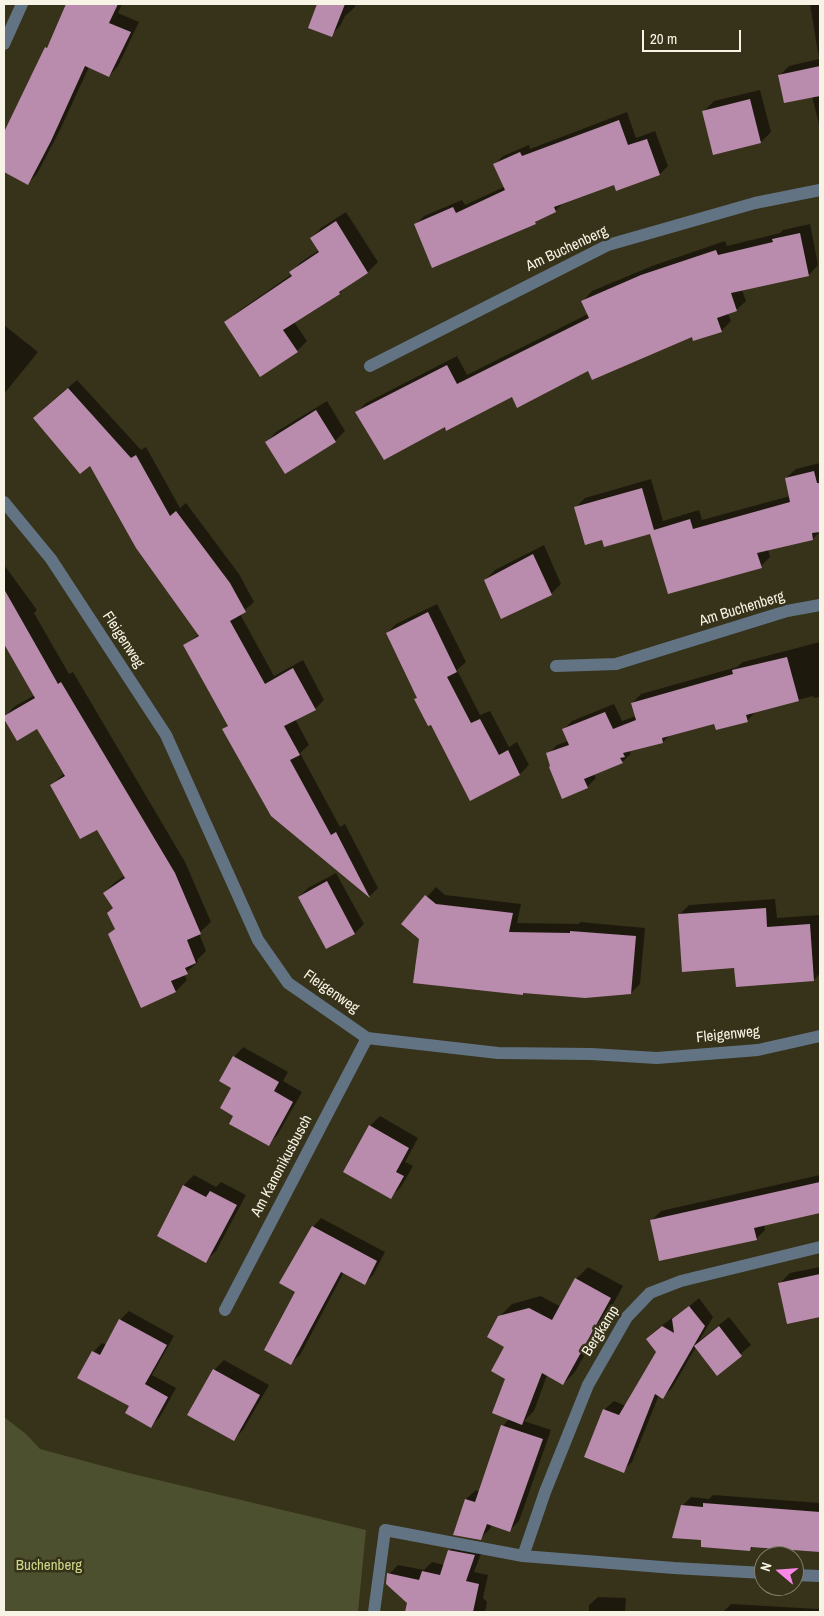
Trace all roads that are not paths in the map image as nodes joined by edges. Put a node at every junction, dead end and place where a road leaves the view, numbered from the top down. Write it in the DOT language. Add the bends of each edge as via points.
graph roads {
  1 [pos="22,4"];
  2 [pos="4,44"];
  3 [pos="820,190"];
  4 [pos="370,366"];
  5 [pos="4,502"];
  6 [pos="820,605"];
  7 [pos="556,666"];
  8 [pos="820,1036"];
  9 [pos="368,1038"];
  10 [pos="820,1247"];
  11 [pos="225,1310"];
  12 [pos="523,1556"];
  13 [pos="754,1572"];
  14 [pos="804,1575"];
  15 [pos="820,1576"];
  16 [pos="374,1612"];
  1 -- 2 [label="street"];
  3 -- 4 [label="street, Am Buchenberg" via="755,203 608,245"];
  5 -- 9 [label="street, Fleigenweg" via="51,560 166,735 258,940 288,983"];
  6 -- 7 [label="street, Am Buchenberg" via="787,611 616,664"];
  8 -- 9 [label="street, Fleigenweg" via="758,1050 657,1058 498,1053"];
  9 -- 11 [label="street, Am Kanonikusbusch"];
  10 -- 12 [label="street, Bergkamp" via="681,1281 650,1293 627,1317 588,1386"];
  12 -- 13 [label="street"];
  12 -- 16 [label="street" via="385,1530"];
  14 -- 15 [label="street"];
}
